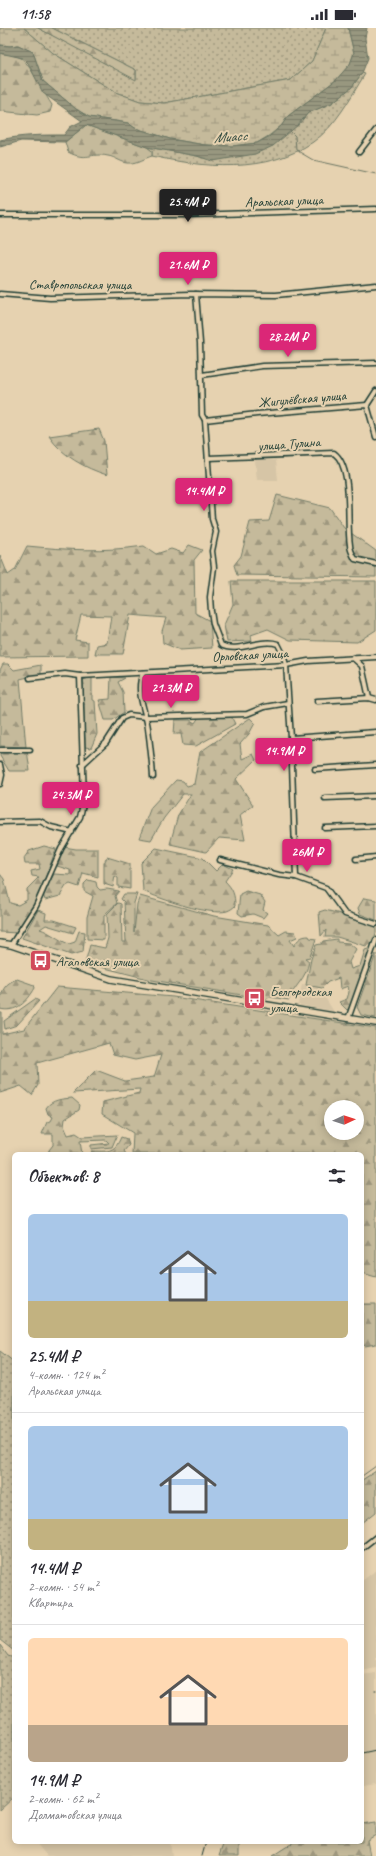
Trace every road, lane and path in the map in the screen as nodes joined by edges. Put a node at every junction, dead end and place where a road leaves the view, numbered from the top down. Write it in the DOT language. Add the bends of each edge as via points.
graph roads {
  1 [pos="376,130"];
  2 [pos="359,152"];
  3 [pos="376,209"];
  4 [pos="0,215"];
  5 [pos="376,285"];
  6 [pos="0,294"];
  7 [pos="196,294"];
  8 [pos="376,363"];
  9 [pos="202,375"];
  10 [pos="376,391"];
  11 [pos="367,405"];
  12 [pos="205,420"];
  13 [pos="376,436"];
  14 [pos="208,458"];
  15 [pos="376,564"];
  16 [pos="365,656"];
  17 [pos="376,657"];
  18 [pos="353,658"];
  19 [pos="286,666"];
  20 [pos="362,666"];
  21 [pos="143,673"];
  22 [pos="80,676"];
  23 [pos="30,678"];
  24 [pos="369,698"];
  25 [pos="376,700"];
  26 [pos="317,701"];
  27 [pos="288,702"];
  28 [pos="146,717"];
  29 [pos="376,732"];
  30 [pos="291,738"];
  31 [pos="0,750"];
  32 [pos="30,750"];
  33 [pos="0,765"];
  34 [pos="82,765"];
  35 [pos="376,765"];
  36 [pos="316,769"];
  37 [pos="153,777"];
  38 [pos="0,784"];
  39 [pos="376,796"];
  40 [pos="326,798"];
  41 [pos="0,822"];
  42 [pos="376,826"];
  43 [pos="325,828"];
  44 [pos="72,832"];
  45 [pos="376,857"];
  46 [pos="356,859"];
  47 [pos="220,860"];
  48 [pos="296,877"];
  49 [pos="376,924"];
  50 [pos="376,940"];
  51 [pos="0,943"];
  52 [pos="11,945"];
  53 [pos="348,1019"];
  54 [pos="376,1023"];
  55 [pos="376,1537"];
  56 [pos="364,1546"];
  1 -- 2 [label="street"];
  3 -- 4 [label="street, Аральская улица" via="189,215"];
  5 -- 7 [label="street, Ставропольская улица" via="276,295"];
  6 -- 7 [label="street, Ставропольская улица" via="50,298"];
  7 -- 9 [label="street"];
  8 -- 9 [label="street" via="262,366"];
  9 -- 12 [label="street" via="202,415"];
  10 -- 11 [label="street"];
  11 -- 12 [label="street, Жигулёвская улица"];
  11 -- 13 [label="street, Жигулёвская улица"];
  12 -- 14 [label="street"];
  14 -- 15 [label="street, улица Тулина" via="334,453 342,461 350,502 350,545 354,559"];
  14 -- 19 [label="street" via="212,519 216,532 212,551 214,567 210,597 213,624 221,645 228,648 269,641 278,644"];
  16 -- 17 [label="street, Орловская улица"];
  16 -- 18 [label="street, Орловская улица"];
  16 -- 20 [label="street"];
  18 -- 19 [label="street, Орловская улица" via="308,661"];
  18 -- 20 [label="street"];
  19 -- 21 [label="street, Орловская улица"];
  19 -- 27 [label="street"];
  20 -- 24 [label="street"];
  21 -- 22 [label="street, Орловская улица"];
  21 -- 28 [label="street" via="140,680 140,697"];
  22 -- 23 [label="street, Орловская улица" via="65,674"];
  22 -- 34 [label="street"];
  24 -- 25 [label="street"];
  24 -- 26 [label="street"];
  27 -- 28 [label="street" via="247,714"];
  27 -- 30 [label="street"];
  28 -- 34 [label="street" via="129,715 122,718 106,743"];
  28 -- 37 [label="street"];
  29 -- 30 [label="street"];
  30 -- 48 [label="street"];
  31 -- 32 [label="street"];
  33 -- 38 [label="street"];
  34 -- 44 [label="street" via="84,800"];
  35 -- 36 [label="street"];
  39 -- 40 [label="street"];
  41 -- 44 [label="street" via="40,821 51,827"];
  42 -- 43 [label="street"];
  44 -- 52 [label="street" via="61,849 36,906"];
  45 -- 46 [label="street"];
  47 -- 48 [label="street"];
  48 -- 49 [label="street" via="326,888 345,914"];
  50 -- 53 [label="street"];
  51 -- 52 [label="main road"];
  52 -- 53 [label="main road" via="110,979"];
  53 -- 54 [label="main road"];
  55 -- 56 [label="street"];
}
